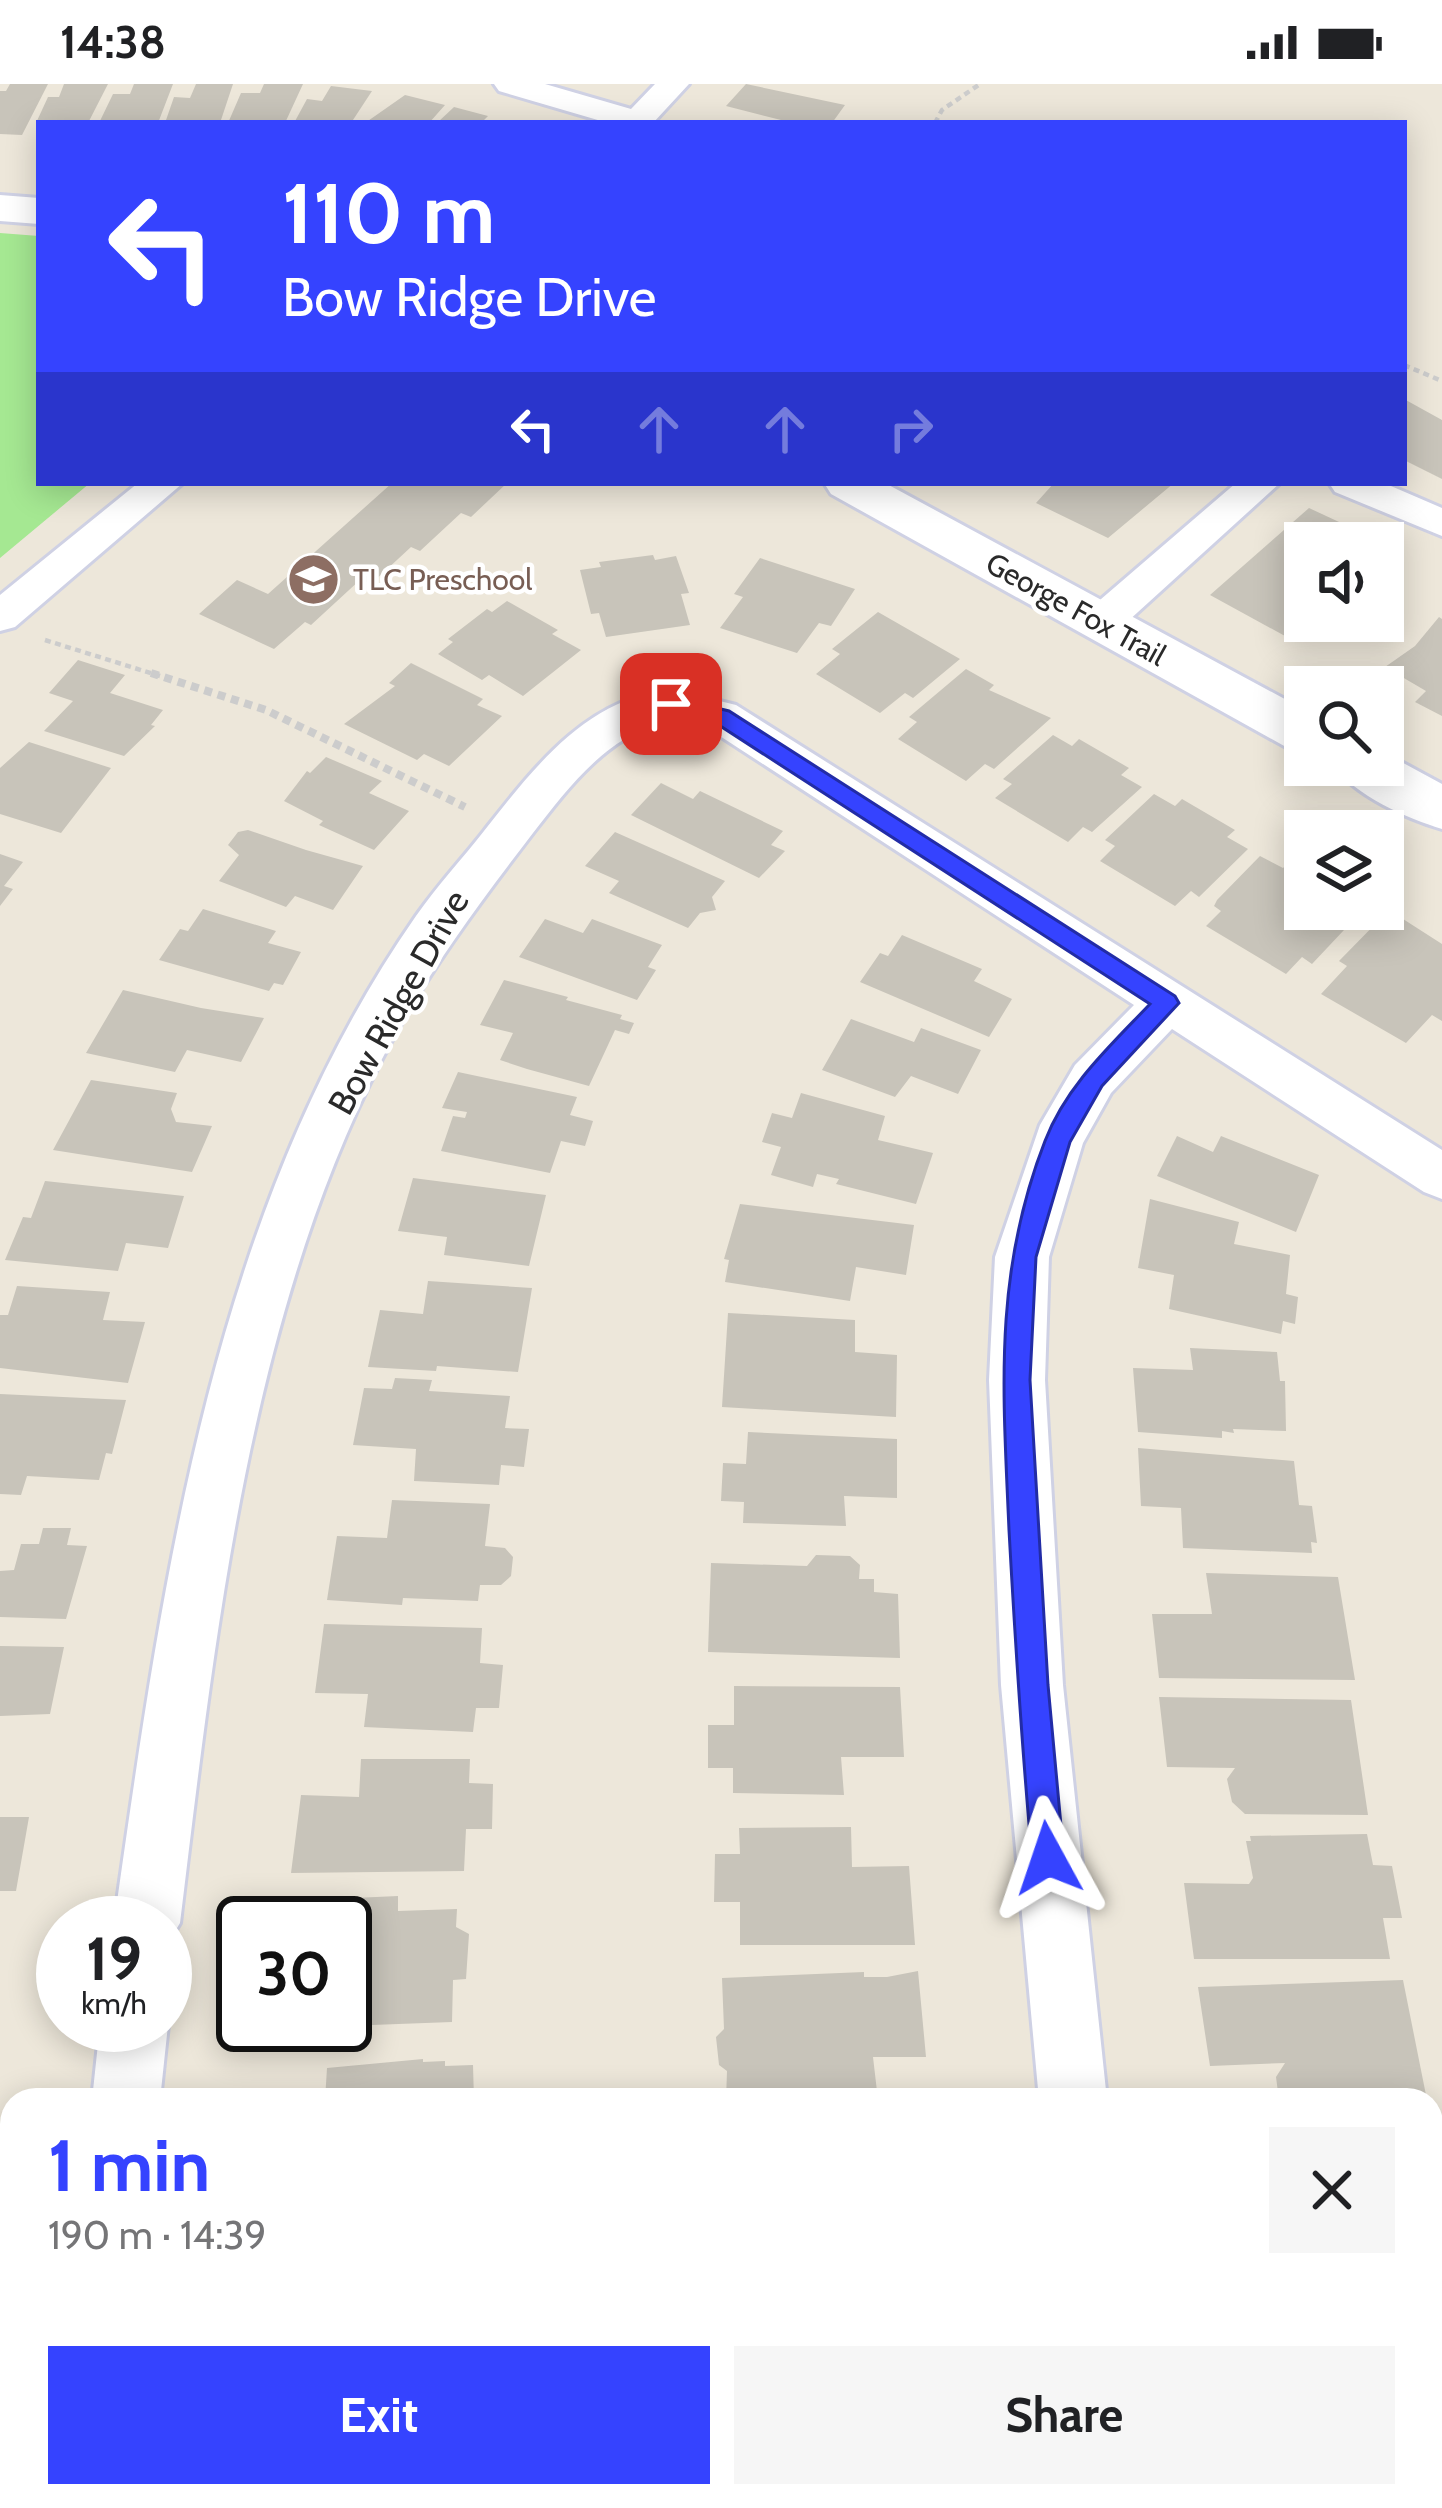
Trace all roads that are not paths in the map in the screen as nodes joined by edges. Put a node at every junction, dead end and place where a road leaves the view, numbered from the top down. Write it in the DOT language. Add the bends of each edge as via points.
graph roads {
  1 [pos="511,84"];
  2 [pos="673,84"];
  3 [pos="593,105"];
  4 [pos="631,120"];
  5 [pos="638,120"];
  6 [pos="0,208"];
  7 [pos="36,211"];
  8 [pos="160,486"];
  9 [pos="853,486"];
  10 [pos="1257,486"];
  11 [pos="1356,486"];
  12 [pos="1442,523"];
  13 [pos="1101,622"];
  14 [pos="16,626"];
  15 [pos="1284,722"];
  16 [pos="1400,786"];
  17 [pos="1442,809"];
  18 [pos="1166,1003"];
  19 [pos="1442,1177"];
  20 [pos="150,1896"];
  21 [pos="131,2052"];
  22 [pos="127,2088"];
  23 [pos="1071,2088"];
  1 -- 3 [label="street"];
  2 -- 5 [label="street"];
  3 -- 4 [label="street"];
  6 -- 7 [label="street"];
  8 -- 14 [label="street"];
  9 -- 13 [label="street, George Fox Trail"];
  10 -- 13 [label="street"];
  11 -- 12 [label="street"];
  13 -- 15 [label="street, George Fox Trail"];
  16 -- 17 [label="street"];
  18 -- 19 [label="street, Bow Ridge Drive"];
  18 -- 20 [label="street, Bow Ridge Drive" via="721,716 671,704 638,711 576,754 465,883 404,976 349,1076 281,1238 221,1460"];
  18 -- 23 [label="street" via="1094,1079 1058,1140 1022,1257 1016,1380 1032,1685"];
  21 -- 22 [label="street"];
}
